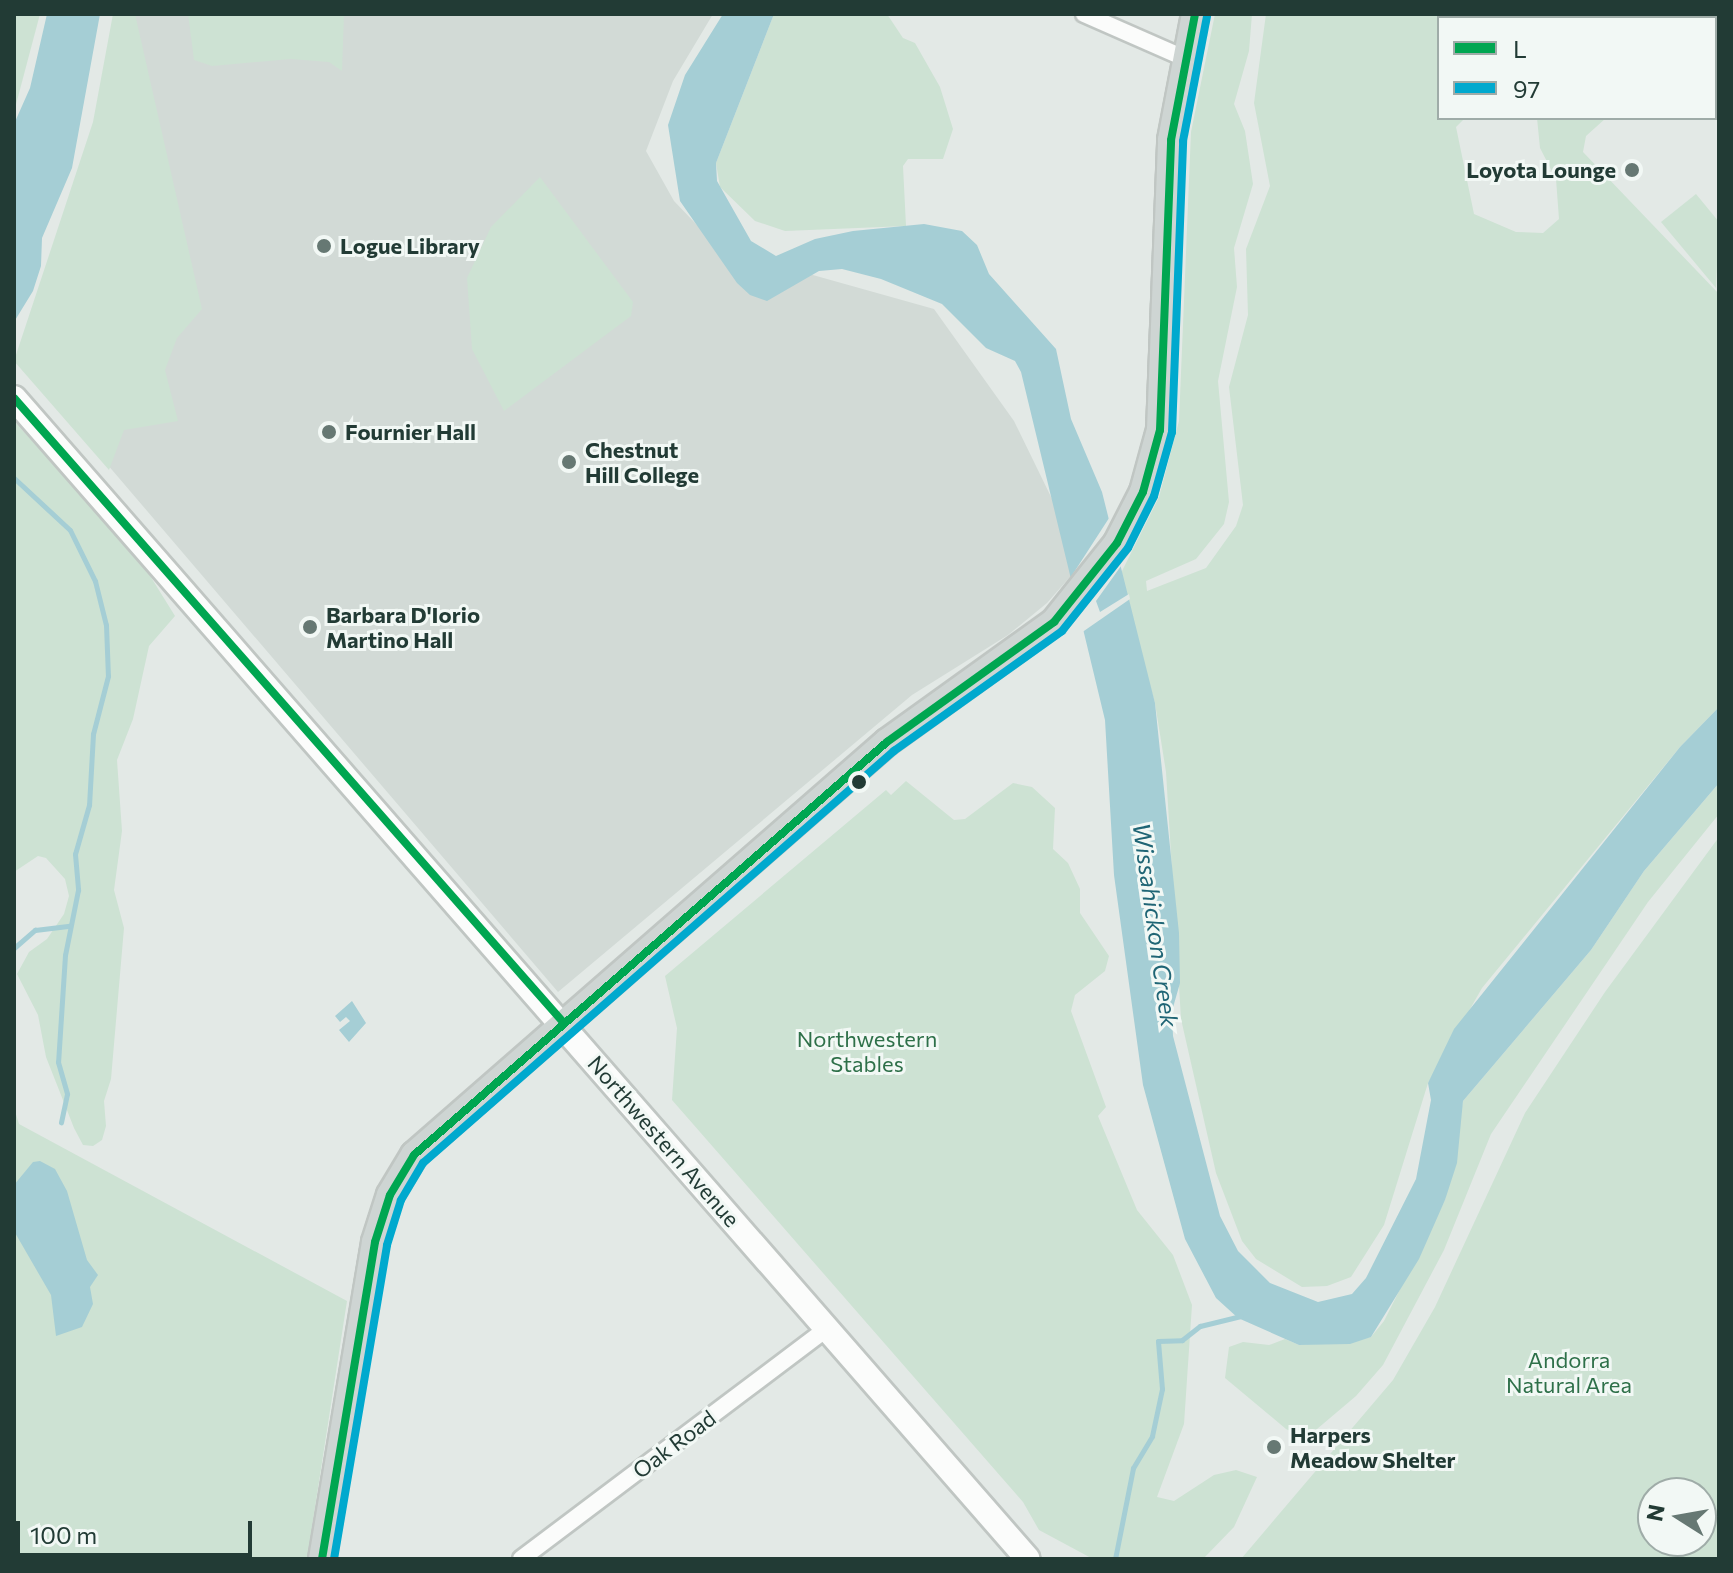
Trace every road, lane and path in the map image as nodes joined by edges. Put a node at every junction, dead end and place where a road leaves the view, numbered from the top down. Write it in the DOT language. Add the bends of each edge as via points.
graph roads {
  1 [pos="1084,14"];
  2 [pos="1195,14"];
  3 [pos="1184,58"];
  4 [pos="14,398"];
  5 [pos="563,1022"];
  6 [pos="826,1329"];
  7 [pos="322,1559"];
  8 [pos="521,1559"];
  9 [pos="1028,1559"];
  1 -- 3 [label="street"];
  2 -- 3 [label="main road"];
  3 -- 5 [label="main road" via="1169,166 1163,407 1143,492 1117,543 1070,606 1018,650 887,742"];
  4 -- 5 [label="street, Northwestern Avenue"];
  5 -- 6 [label="street, Northwestern Avenue"];
  5 -- 7 [label="main road" via="424,1143 390,1195 370,1269"];
  6 -- 8 [label="street, Oak Road"];
  6 -- 9 [label="street, Northwestern Avenue"];
}
